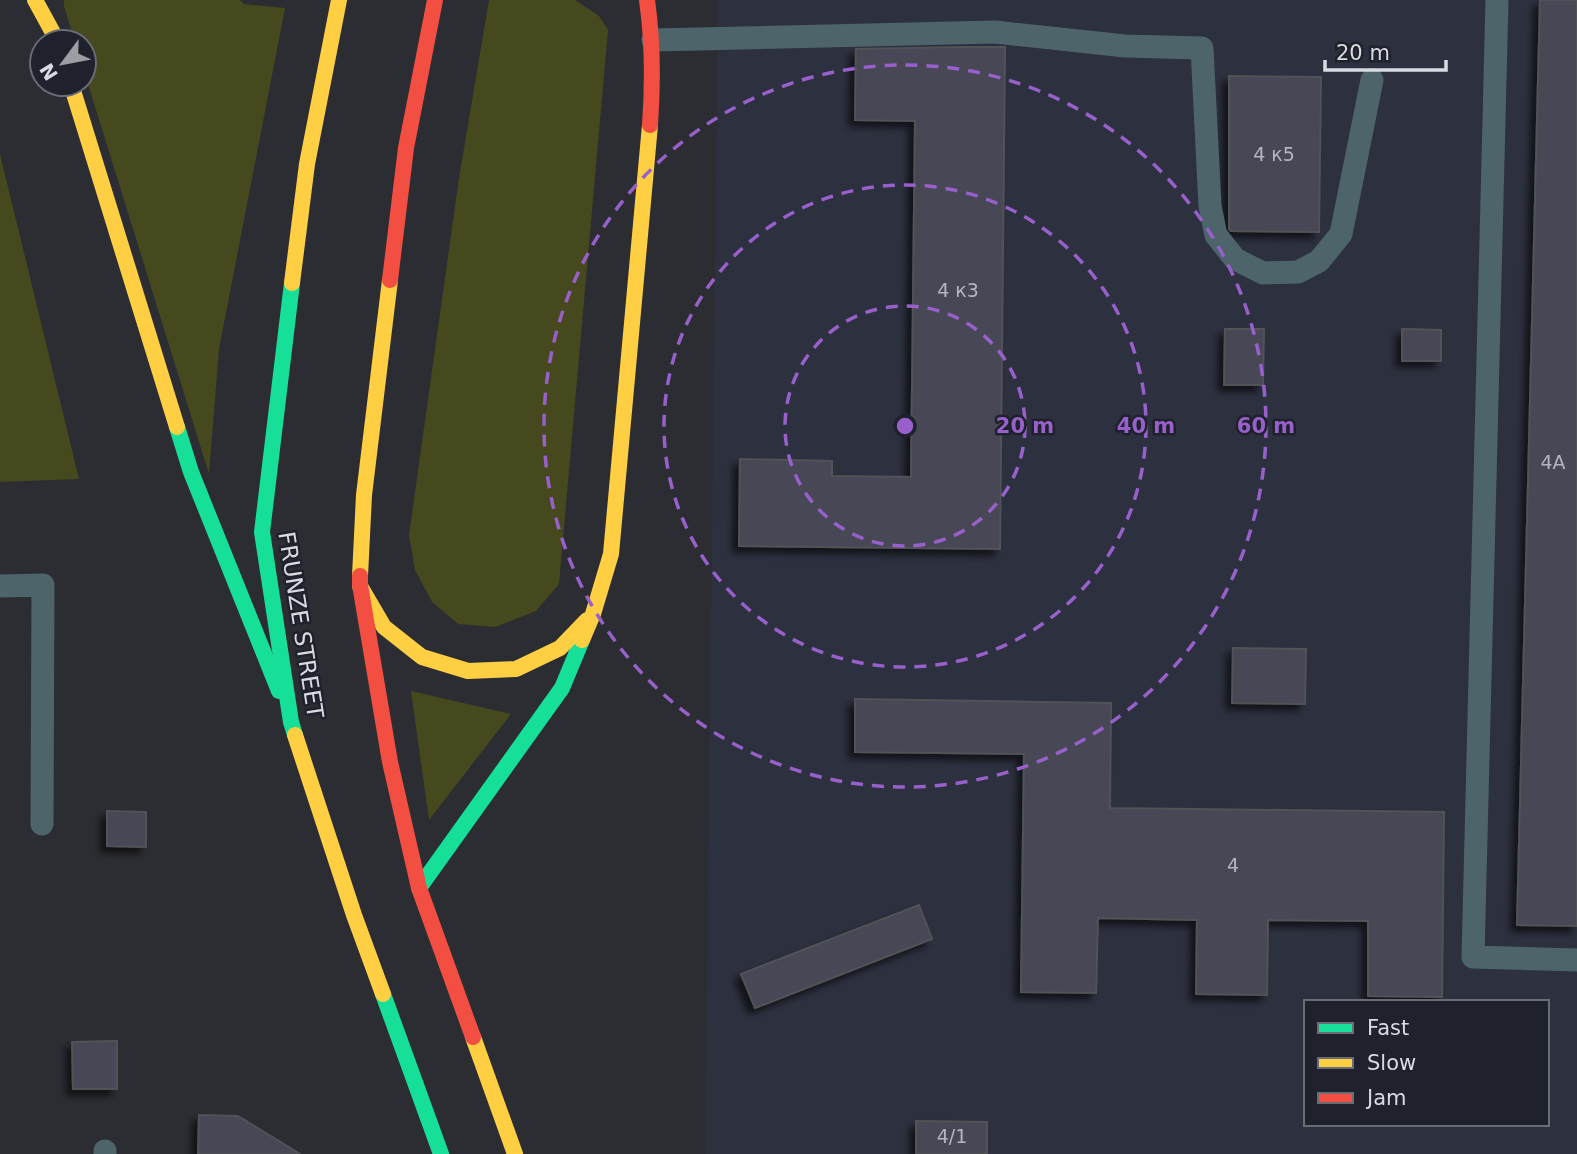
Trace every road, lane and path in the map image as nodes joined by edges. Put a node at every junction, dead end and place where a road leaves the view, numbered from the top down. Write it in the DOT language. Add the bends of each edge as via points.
graph roads {
  1 [pos="35,0"];
  2 [pos="340,0"];
  3 [pos="435,0"];
  4 [pos="647,0"];
  5 [pos="1497,0"];
  6 [pos="50,28"];
  7 [pos="653,40"];
  8 [pos="1373,80"];
  9 [pos="75,98"];
  10 [pos="360,585"];
  11 [pos="0,586"];
  12 [pos="593,614"];
  13 [pos="291,722"];
  14 [pos="42,824"];
  15 [pos="419,888"];
  16 [pos="1577,960"];
  17 [pos="441,1154"];
  18 [pos="515,1154"];
  1 -- 6 [label="main road"];
  2 -- 13 [label="main road, FRUNZE STREET" via="307,164 262,532"];
  3 -- 10 [label="main road" via="406,148 363,495"];
  4 -- 7 [label="main road"];
  5 -- 16 [label="lane" via="1473,957"];
  7 -- 8 [label="lane" via="995,32 1125,46 1202,48 1210,206 1216,235 1235,259 1263,273 1298,272 1320,261 1341,234"];
  7 -- 12 [label="main road" via="653,86 611,554"];
  9 -- 13 [label="main road" via="191,472"];
  10 -- 12 [label="main road" via="384,626 422,657 468,671 516,668 560,648"];
  10 -- 15 [label="main road" via="390,762"];
  11 -- 14 [label="lane" via="43,585"];
  12 -- 15 [label="main road" via="562,688"];
  13 -- 17 [label="main road, FRUNZE STREET" via="354,915"];
  15 -- 18 [label="main road"];
}
